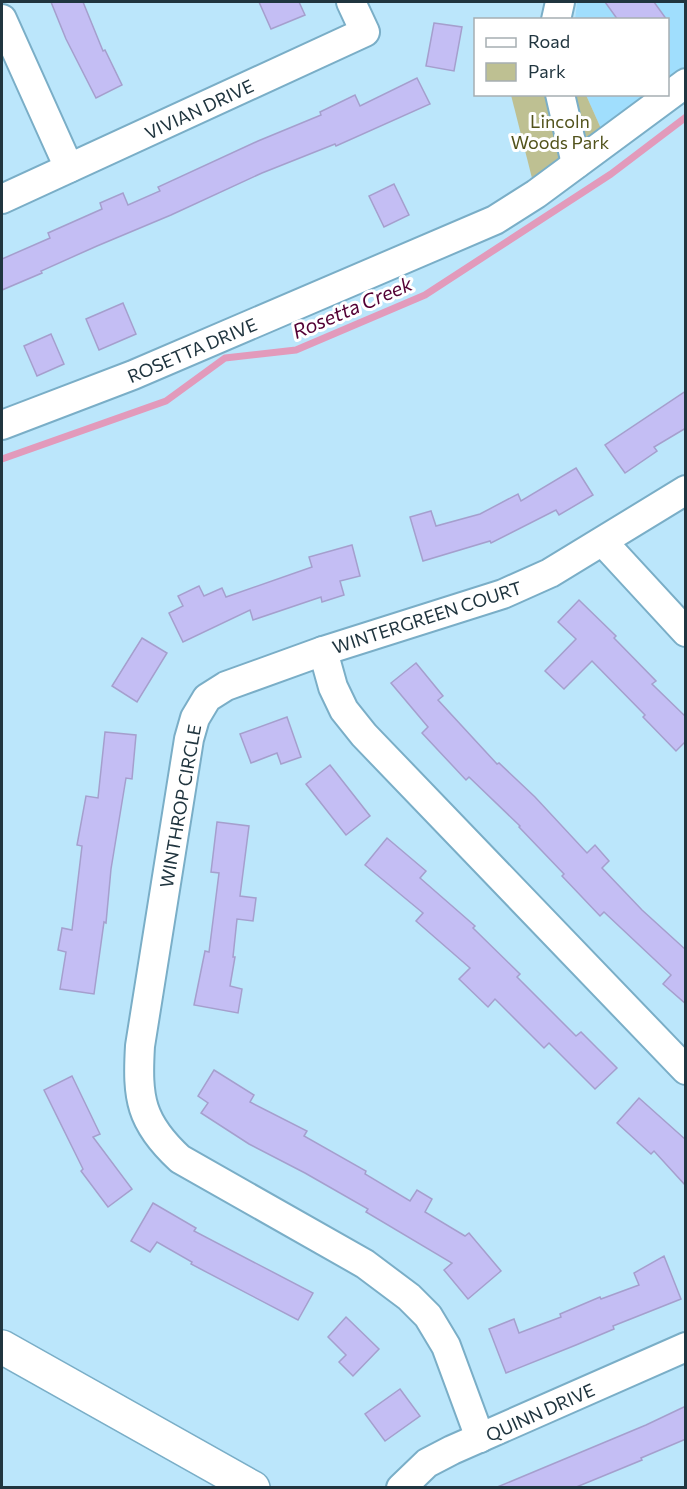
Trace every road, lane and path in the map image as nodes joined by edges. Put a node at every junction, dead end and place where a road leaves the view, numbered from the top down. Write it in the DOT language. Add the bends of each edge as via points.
graph roads {
  1 [pos="351,2"];
  2 [pos="560,2"];
  3 [pos="556,18"];
  4 [pos="2,19"];
  5 [pos="686,83"];
  6 [pos="560,96"];
  7 [pos="668,96"];
  8 [pos="669,96"];
  9 [pos="576,164"];
  10 [pos="69,168"];
  11 [pos="2,199"];
  12 [pos="2,425"];
  13 [pos="686,490"];
  14 [pos="603,542"];
  15 [pos="686,632"];
  16 [pos="323,651"];
  17 [pos="686,1070"];
  18 [pos="2,1347"];
  19 [pos="686,1347"];
  20 [pos="480,1438"];
  21 [pos="253,1488"];
  22 [pos="401,1488"];
  1 -- 10 [label="street, VIVIAN DRIVE" via="365,32"];
  2 -- 3 [label="street"];
  4 -- 10 [label="street"];
  5 -- 8 [label="street, ROSETTA DRIVE"];
  6 -- 9 [label="street"];
  7 -- 9 [label="street, ROSETTA DRIVE"];
  9 -- 12 [label="street, ROSETTA DRIVE" via="495,220 133,375"];
  10 -- 11 [label="street, VIVIAN DRIVE"];
  13 -- 14 [label="street, WINTERGREEN COURT"];
  14 -- 15 [label="street"];
  14 -- 16 [label="street, WINTERGREEN COURT" via="550,573 503,594"];
  16 -- 17 [label="street" via="344,710 364,735"];
  16 -- 20 [label="street, WINTHROP CIRCLE" via="226,686 207,698 195,718 140,1046 141,1102 162,1142 180,1159 365,1264 409,1297 428,1316 446,1346"];
  18 -- 21 [label="main road"];
  19 -- 20 [label="street, QUINN DRIVE"];
  20 -- 22 [label="street, QUINN DRIVE" via="427,1463"];
}
